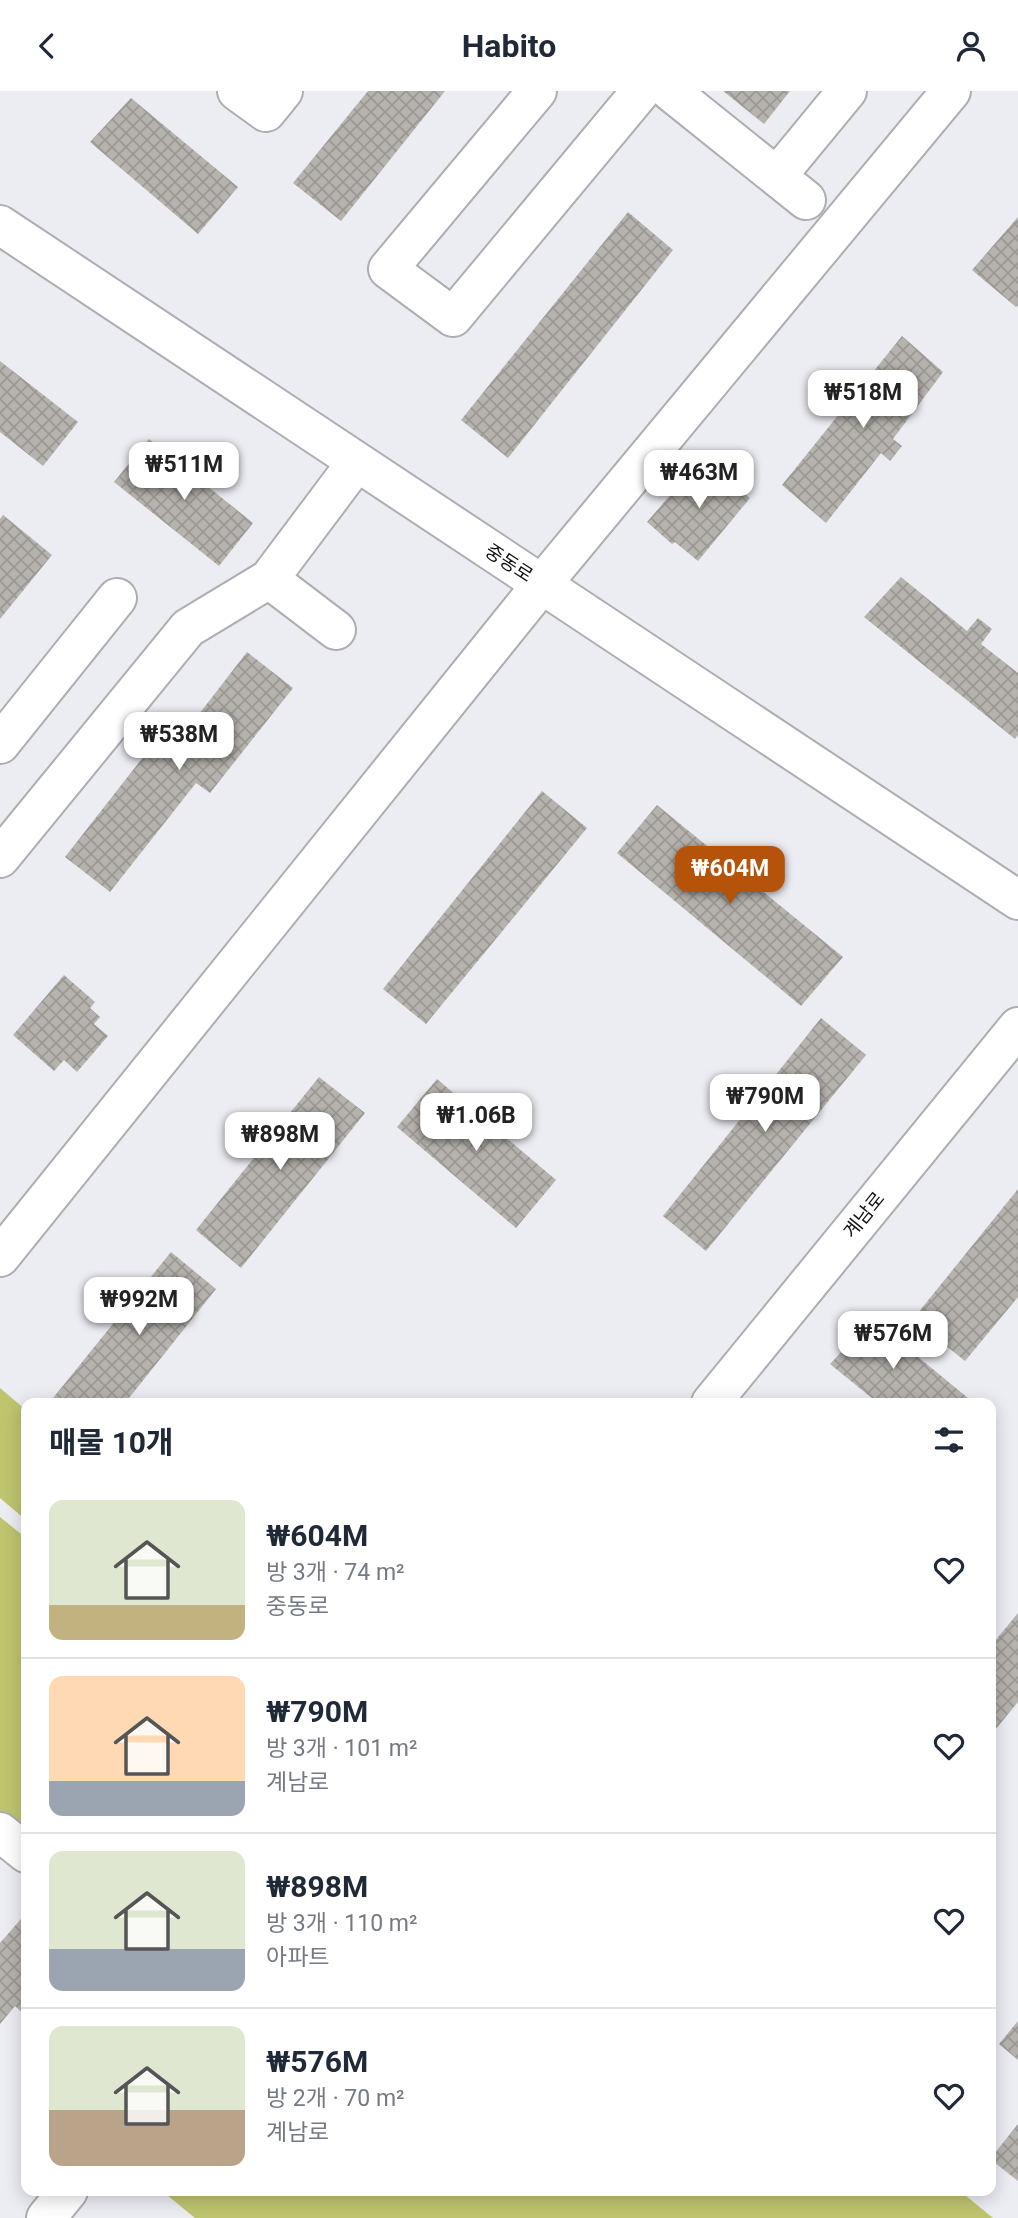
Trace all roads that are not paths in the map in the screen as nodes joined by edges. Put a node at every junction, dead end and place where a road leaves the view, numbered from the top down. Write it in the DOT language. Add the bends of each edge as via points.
graph roads {
  1 [pos="237,91"];
  2 [pos="283,91"];
  3 [pos="537,91"];
  4 [pos="641,91"];
  5 [pos="670,91"];
  6 [pos="847,91"];
  7 [pos="951,91"];
  8 [pos="777,176"];
  9 [pos="806,200"];
  10 [pos="0,225"];
  11 [pos="356,463"];
  12 [pos="269,579"];
  13 [pos="542,584"];
  14 [pos="117,599"];
  15 [pos="336,630"];
  16 [pos="0,744"];
  17 [pos="0,858"];
  18 [pos="1018,900"];
  19 [pos="1018,1027"];
  20 [pos="0,1258"];
  21 [pos="715,1398"];
  22 [pos="0,1832"];
  23 [pos="21,1849"];
  24 [pos="64,2196"];
  25 [pos="46,2218"];
  1 -- 2 [label="street" via="266,112"];
  3 -- 4 [label="street" via="388,269 453,317"];
  5 -- 8 [label="street"];
  6 -- 8 [label="street"];
  7 -- 13 [label="street"];
  8 -- 9 [label="street"];
  10 -- 11 [label="street, 중동로"];
  11 -- 12 [label="street"];
  11 -- 13 [label="street, 중동로"];
  12 -- 15 [label="street"];
  12 -- 17 [label="street" via="188,628"];
  13 -- 18 [label="street, 중동로"];
  13 -- 20 [label="street"];
  14 -- 16 [label="street"];
  19 -- 21 [label="street, 계남로"];
  22 -- 23 [label="street"];
  24 -- 25 [label="street"];
}
